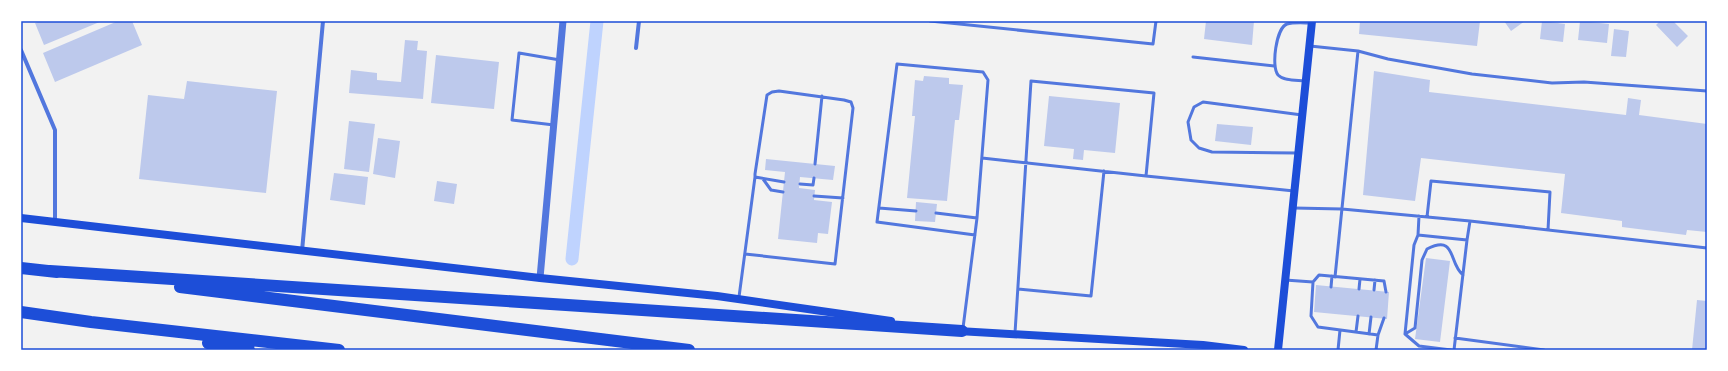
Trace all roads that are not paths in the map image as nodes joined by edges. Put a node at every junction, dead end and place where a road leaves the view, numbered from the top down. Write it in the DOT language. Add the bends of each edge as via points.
graph roads {
  1 [pos="324,21"];
  2 [pos="563,21"];
  3 [pos="639,21"];
  4 [pos="930,21"];
  5 [pos="1156,21"];
  6 [pos="1311,22"];
  7 [pos="1309,46"];
  8 [pos="636,48"];
  9 [pos="21,50"];
  10 [pos="1358,51"];
  11 [pos="1193,57"];
  12 [pos="560,60"];
  13 [pos="1274,66"];
  14 [pos="1306,81"];
  15 [pos="1707,91"];
  16 [pos="822,96"];
  17 [pos="1302,114"];
  18 [pos="554,125"];
  19 [pos="1298,153"];
  20 [pos="982,158"];
  21 [pos="1026,162"];
  22 [pos="815,164"];
  23 [pos="1104,171"];
  24 [pos="1146,176"];
  25 [pos="755,177"];
  26 [pos="814,178"];
  27 [pos="763,179"];
  28 [pos="784,182"];
  29 [pos="800,184"];
  30 [pos="1294,191"];
  31 [pos="783,192"];
  32 [pos="814,196"];
  33 [pos="843,198"];
  34 [pos="879,208"];
  35 [pos="1292,208"];
  36 [pos="1342,208"];
  37 [pos="916,211"];
  38 [pos="936,213"];
  39 [pos="1419,216"];
  40 [pos="1427,217"];
  41 [pos="21,218"];
  42 [pos="978,218"];
  43 [pos="1470,221"];
  44 [pos="55,222"];
  45 [pos="1548,230"];
  46 [pos="975,235"];
  47 [pos="1418,235"];
  48 [pos="1466,240"];
  49 [pos="1707,248"];
  50 [pos="302,252"];
  51 [pos="1707,252"];
  52 [pos="745,254"];
  53 [pos="21,268"];
  54 [pos="50,271"];
  55 [pos="1463,276"];
  56 [pos="1334,277"];
  57 [pos="540,278"];
  58 [pos="1360,279"];
  59 [pos="1285,280"];
  60 [pos="1375,280"];
  61 [pos="1313,282"];
  62 [pos="1331,287"];
  63 [pos="1018,289"];
  64 [pos="1359,289"];
  65 [pos="1374,290"];
  66 [pos="1386,292"];
  67 [pos="739,299"];
  68 [pos="21,312"];
  69 [pos="1358,316"];
  70 [pos="1371,317"];
  71 [pos="1384,318"];
  72 [pos="91,322"];
  73 [pos="1340,330"];
  74 [pos="962,331"];
  75 [pos="1356,332"];
  76 [pos="1015,334"];
  77 [pos="1369,334"];
  78 [pos="1405,334"];
  79 [pos="1378,335"];
  80 [pos="1455,338"];
  81 [pos="1205,348"];
  82 [pos="249,350"];
  83 [pos="339,350"];
  84 [pos="689,350"];
  85 [pos="1244,350"];
  86 [pos="1278,350"];
  87 [pos="1338,350"];
  88 [pos="1376,350"];
  89 [pos="1451,350"];
  90 [pos="1454,350"];
  91 [pos="1544,350"];
  1 -- 50 [label="street"];
  2 -- 12 [label="street"];
  3 -- 8 [label="street"];
  4 -- 5 [label="lane" via="1153,44"];
  6 -- 7 [label="main road"];
  6 -- 13 [label="lane" via="1287,24 1282,27 1278,33"];
  7 -- 10 [label="lane"];
  7 -- 14 [label="main road"];
  9 -- 44 [label="street" via="55,130"];
  10 -- 15 [label="lane" via="1472,74 1552,83 1584,82"];
  10 -- 36 [label="lane"];
  11 -- 13 [label="lane"];
  12 -- 18 [label="street"];
  12 -- 18 [label="lane" via="519,53 512,120"];
  13 -- 14 [label="lane" via="1277,74 1283,78"];
  14 -- 17 [label="main road"];
  16 -- 22 [label="lane"];
  16 -- 25 [label="lane" via="779,91 767,95"];
  16 -- 33 [label="lane" via="850,102 853,108"];
  17 -- 19 [label="main road"];
  17 -- 19 [label="lane" via="1204,102 1194,107 1188,122 1191,140 1199,148 1212,152"];
  18 -- 57 [label="street"];
  19 -- 30 [label="main road"];
  20 -- 21 [label="lane"];
  20 -- 34 [label="lane" via="988,80 983,72 897,64"];
  20 -- 42 [label="lane"];
  21 -- 23 [label="lane"];
  21 -- 24 [label="lane" via="1031,81 1154,93"];
  21 -- 63 [label="lane"];
  23 -- 24 [label="lane"];
  23 -- 63 [label="lane" via="1091,296"];
  24 -- 30 [label="lane"];
  25 -- 27 [label="lane"];
  25 -- 52 [label="lane"];
  26 -- 29 [label="lane" via="813,185"];
  27 -- 28 [label="lane"];
  27 -- 31 [label="lane" via="771,190"];
  30 -- 35 [label="main road"];
  32 -- 33 [label="lane"];
  33 -- 52 [label="lane" via="835,264"];
  34 -- 37 [label="lane"];
  34 -- 46 [label="lane" via="877,222"];
  35 -- 36 [label="lane"];
  35 -- 59 [label="main road"];
  36 -- 39 [label="lane"];
  36 -- 56 [label="lane"];
  38 -- 42 [label="lane"];
  39 -- 40 [label="lane"];
  39 -- 47 [label="lane"];
  40 -- 43 [label="lane"];
  40 -- 45 [label="lane" via="1431,181 1550,192"];
  41 -- 44 [label="main road"];
  42 -- 46 [label="lane"];
  43 -- 45 [label="lane"];
  43 -- 48 [label="lane"];
  44 -- 50 [label="main road"];
  45 -- 49 [label="lane"];
  46 -- 74 [label="lane"];
  47 -- 48 [label="lane"];
  47 -- 78 [label="lane" via="1414,245"];
  48 -- 55 [label="lane"];
  49 -- 51 [label="lane"];
  50 -- 57 [label="main road"];
  52 -- 67 [label="lane"];
  53 -- 54 [label="highway"];
  54 -- 74 [label="highway"];
  54 -- 84 [label="highway"];
  55 -- 78 [label="lane" via="1456,270 1451,251 1446,246 1436,245 1426,249 1422,260 1415,328"];
  55 -- 80 [label="lane"];
  56 -- 58 [label="lane"];
  56 -- 61 [label="lane" via="1319,275"];
  56 -- 62 [label="lane"];
  57 -- 67 [label="main road"];
  58 -- 60 [label="lane"];
  58 -- 64 [label="lane"];
  59 -- 61 [label="lane"];
  59 -- 86 [label="main road"];
  60 -- 65 [label="lane"];
  60 -- 66 [label="lane" via="1384,281"];
  61 -- 73 [label="lane" via="1310,316 1318,327"];
  63 -- 76 [label="lane"];
  67 -- 74 [label="main road"];
  68 -- 72 [label="highway"];
  69 -- 75 [label="lane"];
  70 -- 77 [label="lane"];
  71 -- 79 [label="lane"];
  72 -- 82 [label="highway"];
  72 -- 83 [label="highway"];
  73 -- 75 [label="lane"];
  73 -- 87 [label="lane"];
  74 -- 76 [label="main road"];
  75 -- 77 [label="lane"];
  76 -- 81 [label="main road"];
  77 -- 79 [label="lane"];
  78 -- 89 [label="lane" via="1419,346"];
  79 -- 88 [label="lane"];
  80 -- 90 [label="lane"];
  80 -- 91 [label="lane"];
  81 -- 85 [label="main road"];
}
